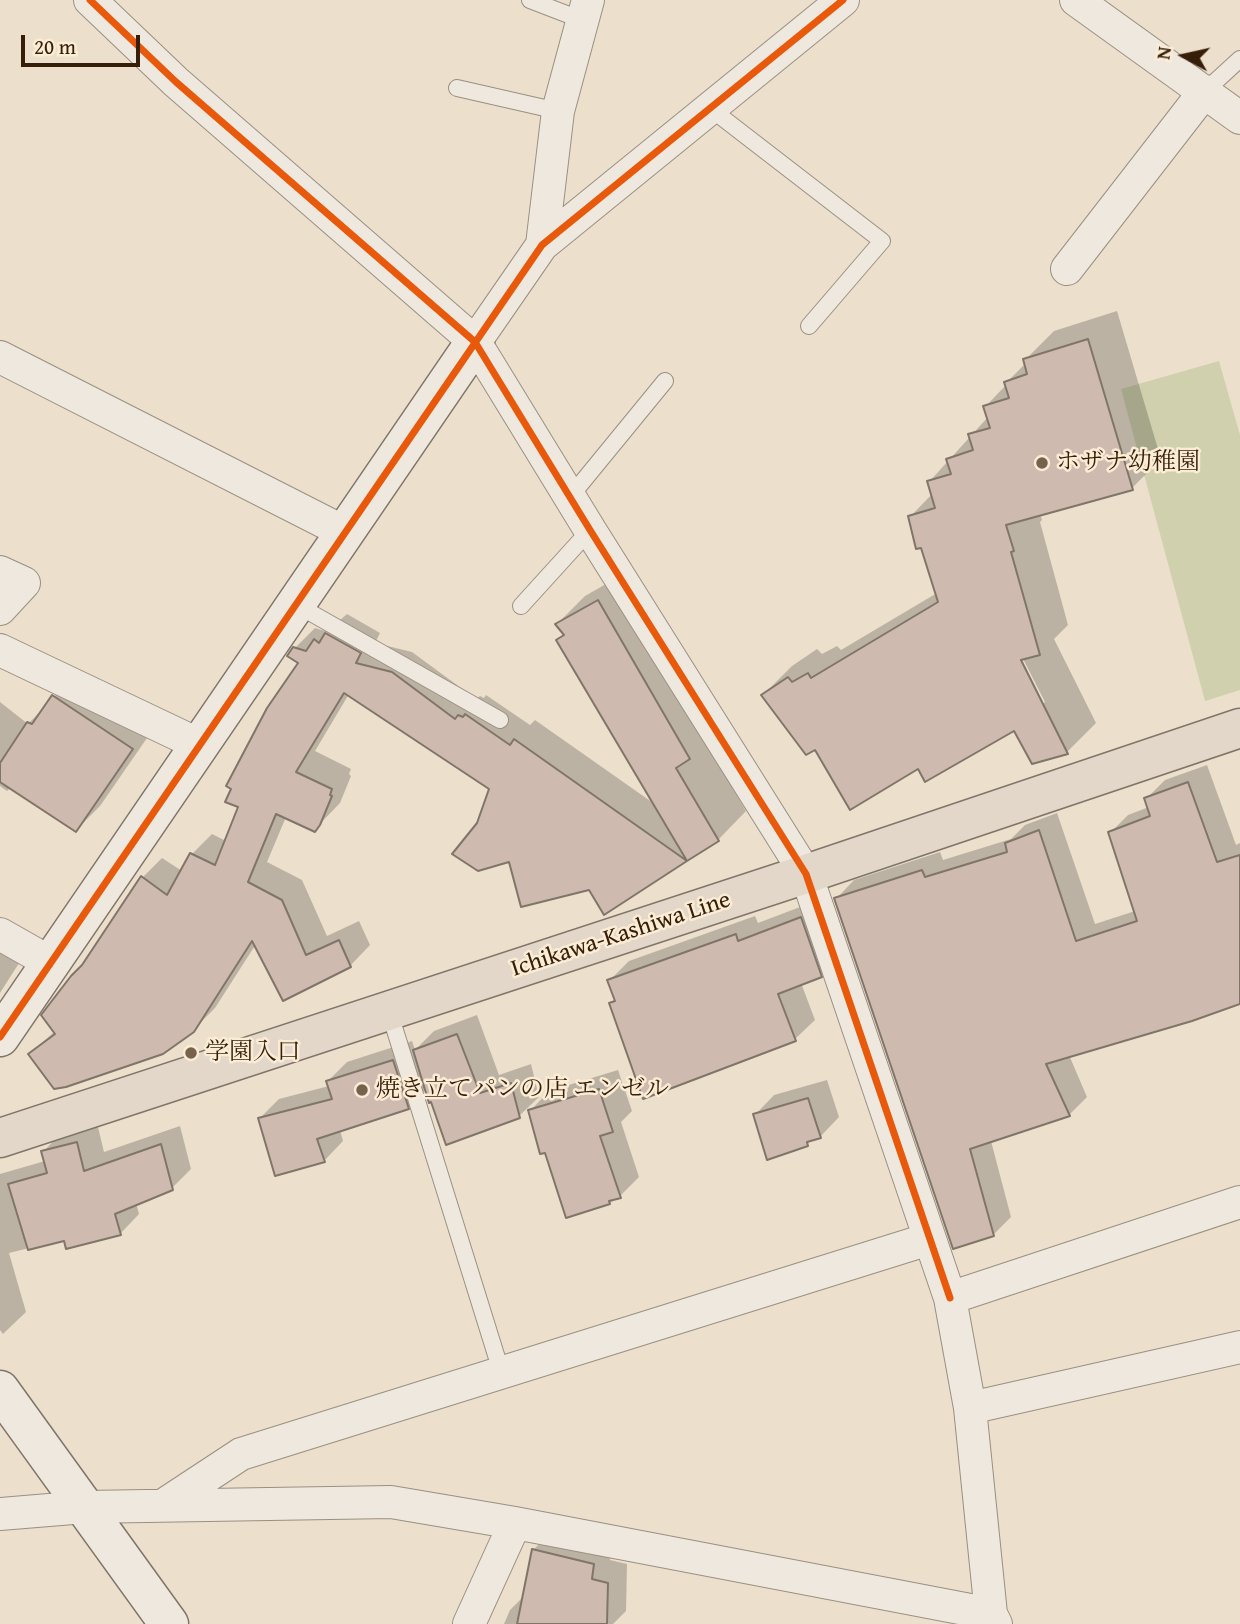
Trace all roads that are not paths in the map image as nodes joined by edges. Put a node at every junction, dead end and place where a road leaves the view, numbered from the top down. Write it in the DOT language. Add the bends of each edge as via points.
graph roads {
  1 [pos="90,0"];
  2 [pos="530,0"];
  3 [pos="843,0"];
  4 [pos="1076,0"];
  5 [pos="585,10"];
  6 [pos="1240,59"];
  7 [pos="457,88"];
  8 [pos="1205,91"];
  9 [pos="710,110"];
  10 [pos="558,111"];
  11 [pos="1240,118"];
  12 [pos="542,245"];
  13 [pos="1067,269"];
  14 [pos="809,326"];
  15 [pos="475,342"];
  16 [pos="0,357"];
  17 [pos="665,381"];
  18 [pos="570,497"];
  19 [pos="590,530"];
  20 [pos="346,533"];
  21 [pos="0,572"];
  22 [pos="297,605"];
  23 [pos="521,606"];
  24 [pos="0,610"];
  25 [pos="0,650"];
  26 [pos="500,720"];
  27 [pos="1240,728"];
  28 [pos="200,745"];
  29 [pos="806,874"];
  30 [pos="0,934"];
  31 [pos="51,963"];
  32 [pos="388,1011"];
  33 [pos="0,1037"];
  34 [pos="0,1138"];
  35 [pos="1240,1202"];
  36 [pos="929,1239"];
  37 [pos="950,1298"];
  38 [pos="1240,1347"];
  39 [pos="501,1371"];
  40 [pos="0,1390"];
  41 [pos="970,1408"];
  42 [pos="164,1504"];
  43 [pos="85,1507"];
  44 [pos="0,1514"];
  45 [pos="515,1523"];
  46 [pos="993,1619"];
  47 [pos="169,1624"];
  48 [pos="469,1624"];
  1 -- 15 [label="street" via="176,82"];
  2 -- 5 [label="lane"];
  3 -- 9 [label="street"];
  4 -- 8 [label="street"];
  5 -- 10 [label="street"];
  6 -- 8 [label="lane"];
  7 -- 10 [label="lane"];
  8 -- 11 [label="street"];
  8 -- 13 [label="street"];
  9 -- 12 [label="street"];
  9 -- 14 [label="lane" via="882,241"];
  10 -- 12 [label="street"];
  12 -- 15 [label="street"];
  15 -- 18 [label="street"];
  15 -- 20 [label="street"];
  16 -- 20 [label="street"];
  17 -- 18 [label="lane"];
  18 -- 19 [label="street"];
  19 -- 23 [label="lane"];
  19 -- 29 [label="street"];
  20 -- 22 [label="street"];
  21 -- 24 [label="street" via="24,583"];
  22 -- 26 [label="lane"];
  22 -- 28 [label="street"];
  25 -- 28 [label="street"];
  27 -- 29 [label="main road, Ichikawa-Kashiwa Line"];
  28 -- 31 [label="street"];
  29 -- 32 [label="main road, Ichikawa-Kashiwa Line"];
  29 -- 36 [label="street"];
  30 -- 31 [label="street"];
  31 -- 33 [label="street"];
  32 -- 34 [label="main road, Ichikawa-Kashiwa Line"];
  32 -- 39 [label="lane"];
  35 -- 37 [label="street"];
  36 -- 37 [label="street"];
  36 -- 39 [label="street"];
  37 -- 41 [label="street"];
  38 -- 41 [label="street"];
  39 -- 42 [label="street" via="241,1454"];
  40 -- 43 [label="street"];
  41 -- 46 [label="street"];
  42 -- 43 [label="street"];
  42 -- 45 [label="street" via="391,1502"];
  43 -- 44 [label="street"];
  43 -- 47 [label="street"];
  45 -- 46 [label="street"];
  45 -- 48 [label="street"];
}
